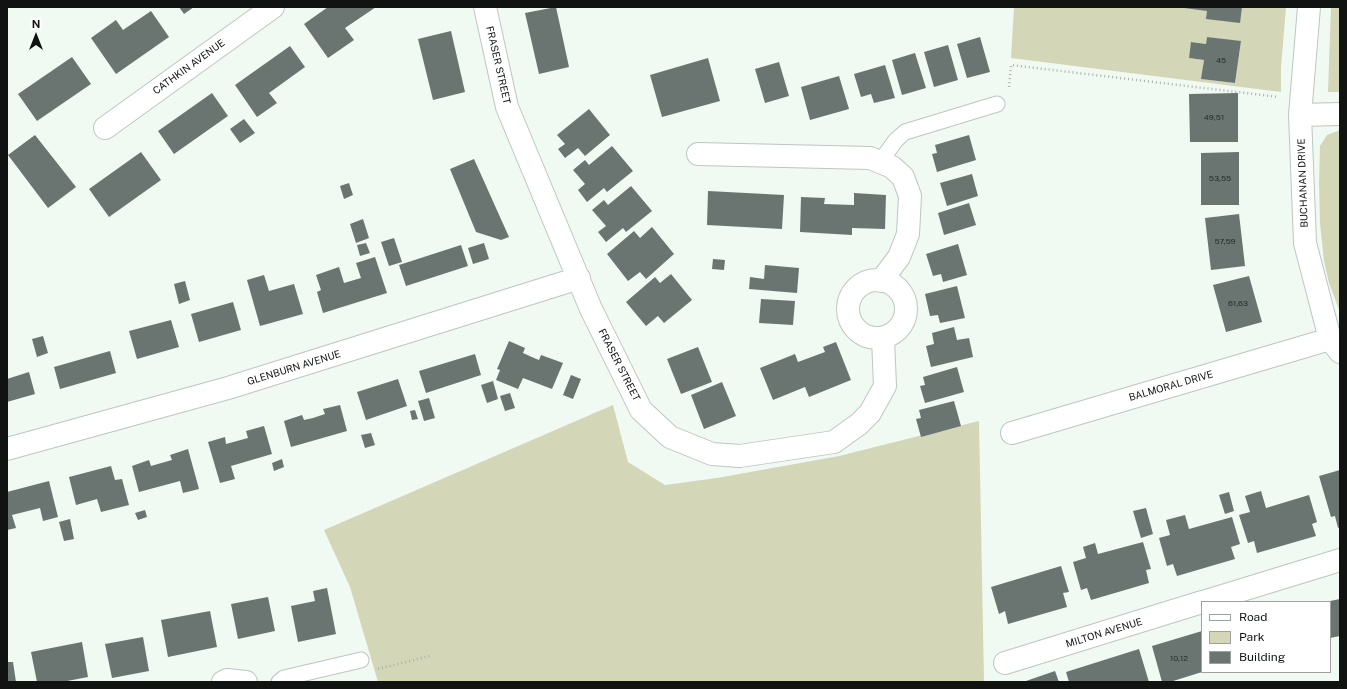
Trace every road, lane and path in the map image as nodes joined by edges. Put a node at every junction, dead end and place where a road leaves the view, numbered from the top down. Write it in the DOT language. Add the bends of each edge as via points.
graph roads {
  1 [pos="273,7"];
  2 [pos="485,7"];
  3 [pos="1309,7"];
  4 [pos="1008,94"];
  5 [pos="997,104"];
  6 [pos="1301,107"];
  7 [pos="1340,114"];
  8 [pos="105,128"];
  9 [pos="698,154"];
  10 [pos="880,162"];
  11 [pos="579,278"];
  12 [pos="881,281"];
  13 [pos="883,338"];
  14 [pos="1335,346"];
  15 [pos="1012,433"];
  16 [pos="7,449"];
  17 [pos="1340,560"];
  18 [pos="1206,601"];
  19 [pos="1201,603"];
  20 [pos="361,660"];
  21 [pos="1006,663"];
  22 [pos="223,682"];
  23 [pos="246,682"];
  24 [pos="279,682"];
  1 -- 8 [label="street, CATHKIN AVENUE"];
  2 -- 11 [label="street, FRASER STREET" via="507,107"];
  3 -- 6 [label="street, BUCHANAN DRIVE"];
  4 -- 6 [label="path" via="1011,65"];
  5 -- 10 [label="lane" via="905,132"];
  6 -- 7 [label="street"];
  6 -- 14 [label="street, BUCHANAN DRIVE" via="1305,243"];
  9 -- 10 [label="street" via="870,158"];
  10 -- 12 [label="street" via="892,167 903,177 910,196 908,234 899,257"];
  11 -- 13 [label="street, FRASER STREET" via="590,309 641,410 670,438 712,454 740,456 834,442 870,413 885,386"];
  11 -- 16 [label="street, GLENBURN AVENUE" via="228,388"];
  12 -- 13 [label="street" via="898,289 906,306 902,325 896,332"];
  12 -- 13 [label="street" via="862,284 852,294 848,308 853,326 860,333 868,337"];
  14 -- 15 [label="street, BALMORAL DRIVE"];
  17 -- 18 [label="street, MILTON AVENUE"];
  19 -- 21 [label="street, MILTON AVENUE"];
  20 -- 24 [label="lane" via="284,678"];
  22 -- 23 [label="street"];
}
